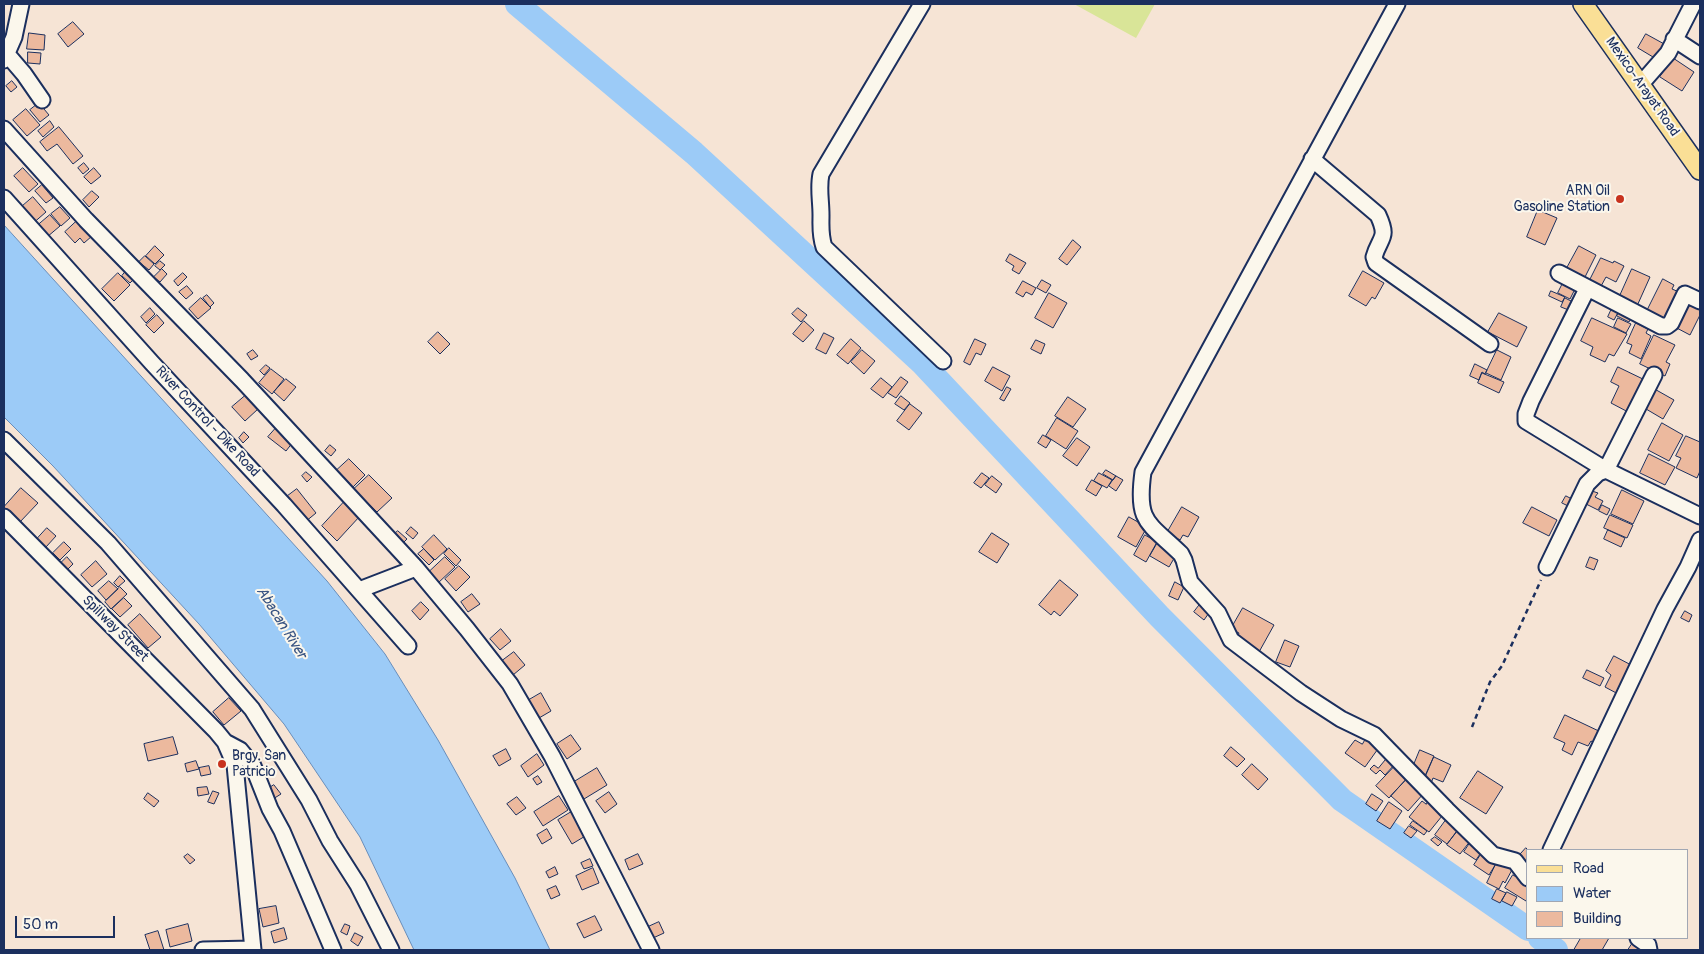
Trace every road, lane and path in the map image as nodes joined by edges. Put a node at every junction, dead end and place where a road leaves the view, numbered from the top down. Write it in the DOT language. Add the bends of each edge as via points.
graph roads {
  1 [pos="22,4"];
  2 [pos="922,4"];
  3 [pos="1397,4"];
  4 [pos="1583,4"];
  5 [pos="1693,4"];
  6 [pos="1674,39"];
  7 [pos="5,56"];
  8 [pos="1700,56"];
  9 [pos="1640,85"];
  10 [pos="42,100"];
  11 [pos="4,129"];
  12 [pos="1312,159"];
  13 [pos="1700,170"];
  14 [pos="4,198"];
  15 [pos="1559,273"];
  16 [pos="1587,289"];
  17 [pos="1700,301"];
  18 [pos="1490,344"];
  19 [pos="943,361"];
  20 [pos="1654,375"];
  21 [pos="4,440"];
  22 [pos="1606,470"];
  23 [pos="1700,516"];
  24 [pos="4,517"];
  25 [pos="1700,540"];
  26 [pos="1547,567"];
  27 [pos="416,568"];
  28 [pos="359,590"];
  29 [pos="408,646"];
  30 [pos="1472,727"];
  31 [pos="225,742"];
  32 [pos="1550,849"];
  33 [pos="1526,875"];
  34 [pos="1639,939"];
  35 [pos="253,949"];
  36 [pos="203,950"];
  37 [pos="333,950"];
  38 [pos="391,950"];
  39 [pos="651,950"];
  40 [pos="1649,950"];
  1 -- 7 [label="street" via="14,37"];
  2 -- 19 [label="street" via="821,174 818,188 820,233 824,247"];
  3 -- 12 [label="street"];
  4 -- 9 [label="main road, Mexico-Arayat Road"];
  5 -- 6 [label="street"];
  6 -- 8 [label="street"];
  6 -- 9 [label="street" via="1668,53"];
  7 -- 10 [label="street" via="24,74"];
  9 -- 13 [label="main road, Mexico-Arayat Road"];
  11 -- 27 [label="street"];
  12 -- 18 [label="street" via="1378,215 1384,228 1383,238 1374,254 1376,263"];
  12 -- 33 [label="street" via="1143,472 1141,488 1145,517 1150,526 1181,554 1190,582 1218,613 1231,640 1301,693 1341,719 1374,735 1493,855 1515,861"];
  14 -- 28 [label="street, River Control - Dike Road"];
  15 -- 16 [label="street"];
  16 -- 17 [label="street" via="1661,326 1671,323 1685,294"];
  16 -- 22 [label="street" via="1531,401 1526,421"];
  20 -- 22 [label="street"];
  21 -- 38 [label="street" via="108,543 252,709 309,800"];
  22 -- 23 [label="street"];
  22 -- 26 [label="street" via="1587,484"];
  24 -- 31 [label="street, Spillway Street"];
  25 -- 32 [label="street"];
  26 -- 30 [label="path" via="1502,666 1490,682"];
  27 -- 28 [label="street"];
  27 -- 39 [label="street" via="510,684 552,756"];
  28 -- 29 [label="street, River Control - Dike Road"];
  31 -- 35 [label="street" via="235,765"];
  31 -- 37 [label="street" via="240,750 252,766"];
  34 -- 40 [label="street" via="1648,945"];
  35 -- 36 [label="street"];
}
